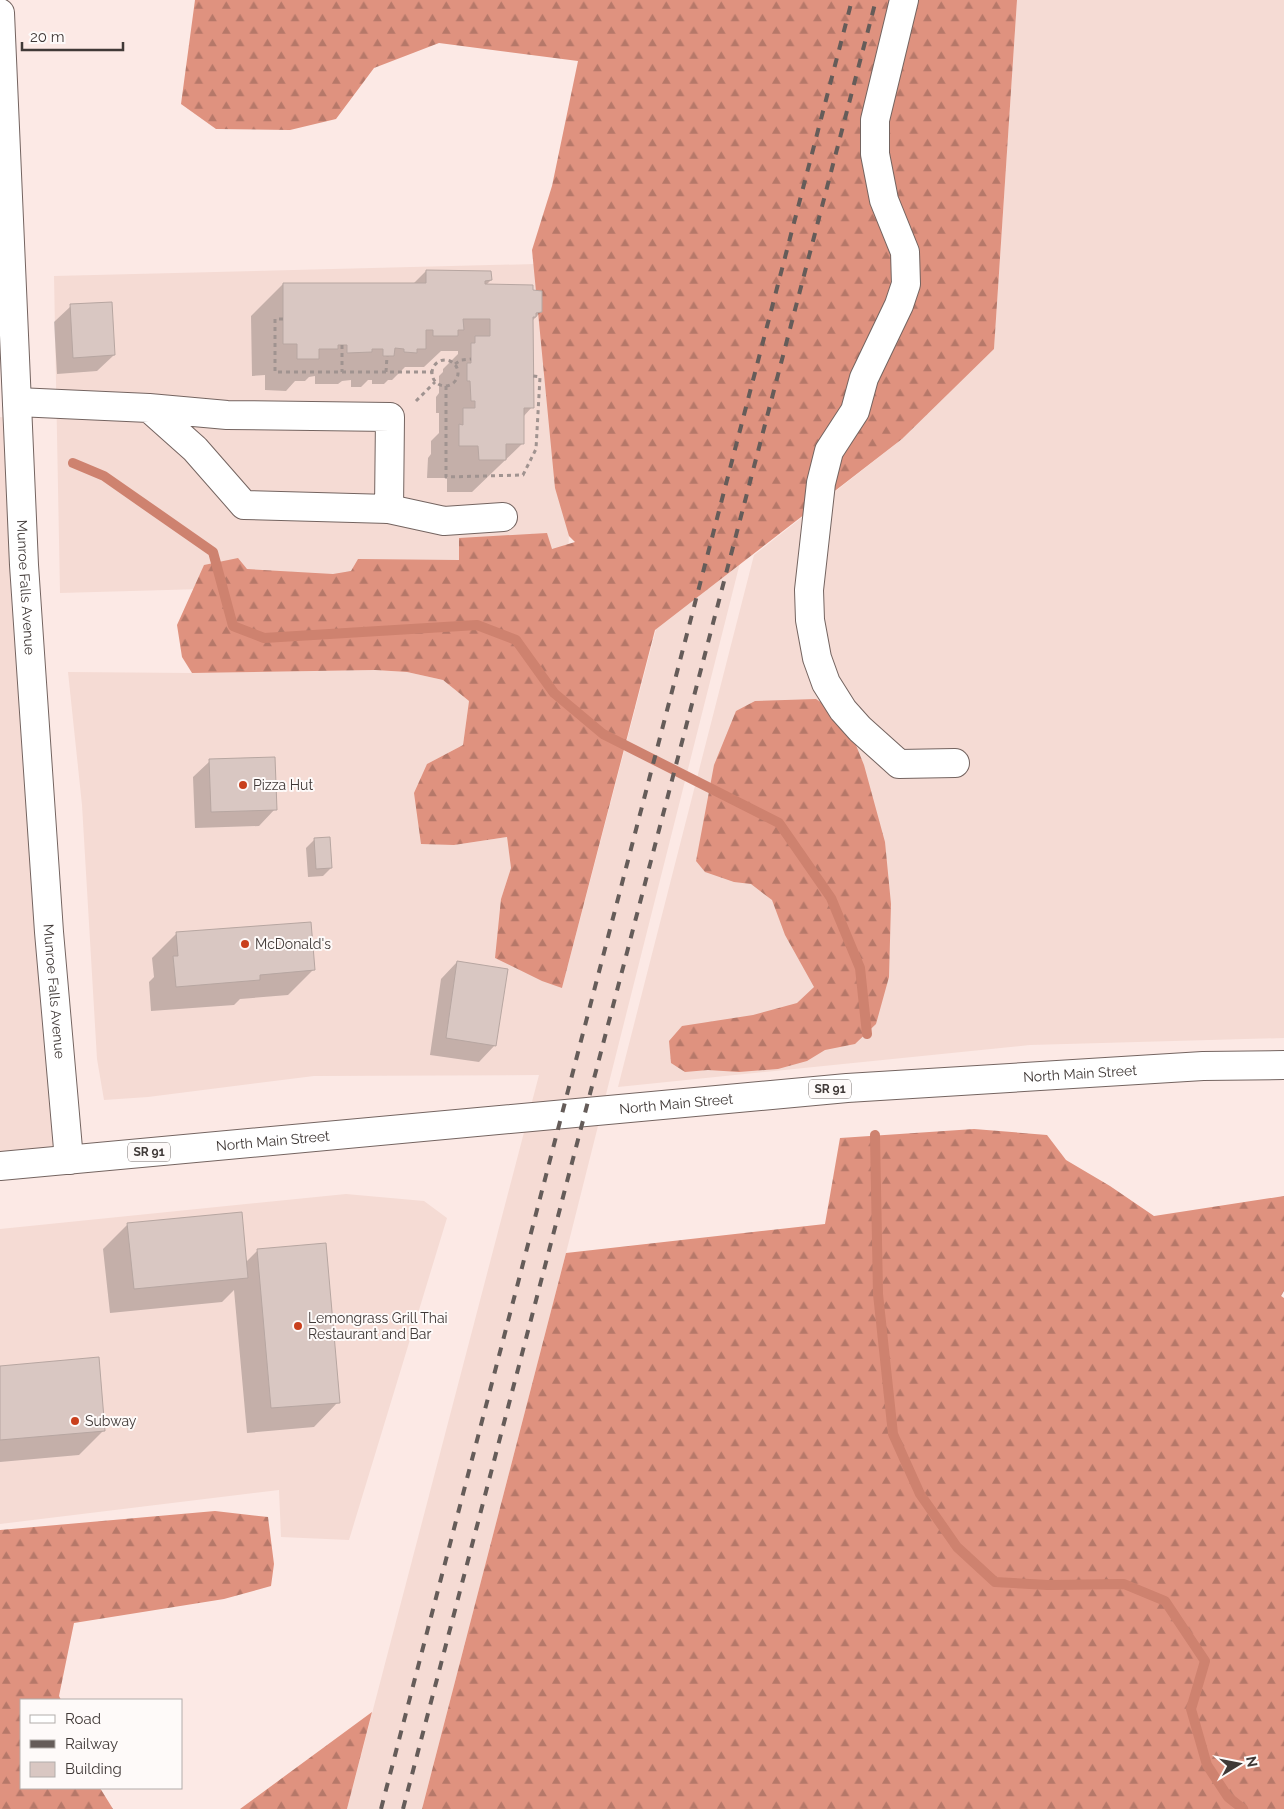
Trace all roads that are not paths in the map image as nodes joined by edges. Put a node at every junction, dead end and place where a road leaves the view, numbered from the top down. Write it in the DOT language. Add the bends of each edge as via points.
graph roads {
  1 [pos="904,0"];
  2 [pos="0,13"];
  3 [pos="18,402"];
  4 [pos="149,408"];
  5 [pos="389,510"];
  6 [pos="503,517"];
  7 [pos="955,763"];
  8 [pos="1284,1065"];
  9 [pos="68,1160"];
  10 [pos="0,1166"];
  1 -- 7 [label="main road" via="875,120 875,154 884,200 905,252 906,284 864,378 855,412 829,451 821,483 809,590 810,620 817,658 826,683 860,729 899,764"];
  2 -- 3 [label="main road, Munroe Falls Avenue"];
  3 -- 4 [label="main road"];
  3 -- 9 [label="main road, Munroe Falls Avenue" via="24,565"];
  4 -- 5 [label="main road" via="195,448 244,505"];
  4 -- 5 [label="main road" via="227,415 390,417"];
  5 -- 6 [label="main road" via="444,521"];
  8 -- 9 [label="main road, North Main Street / SR 91" via="1203,1066 847,1088"];
  9 -- 10 [label="main road, SR 91"];
}
